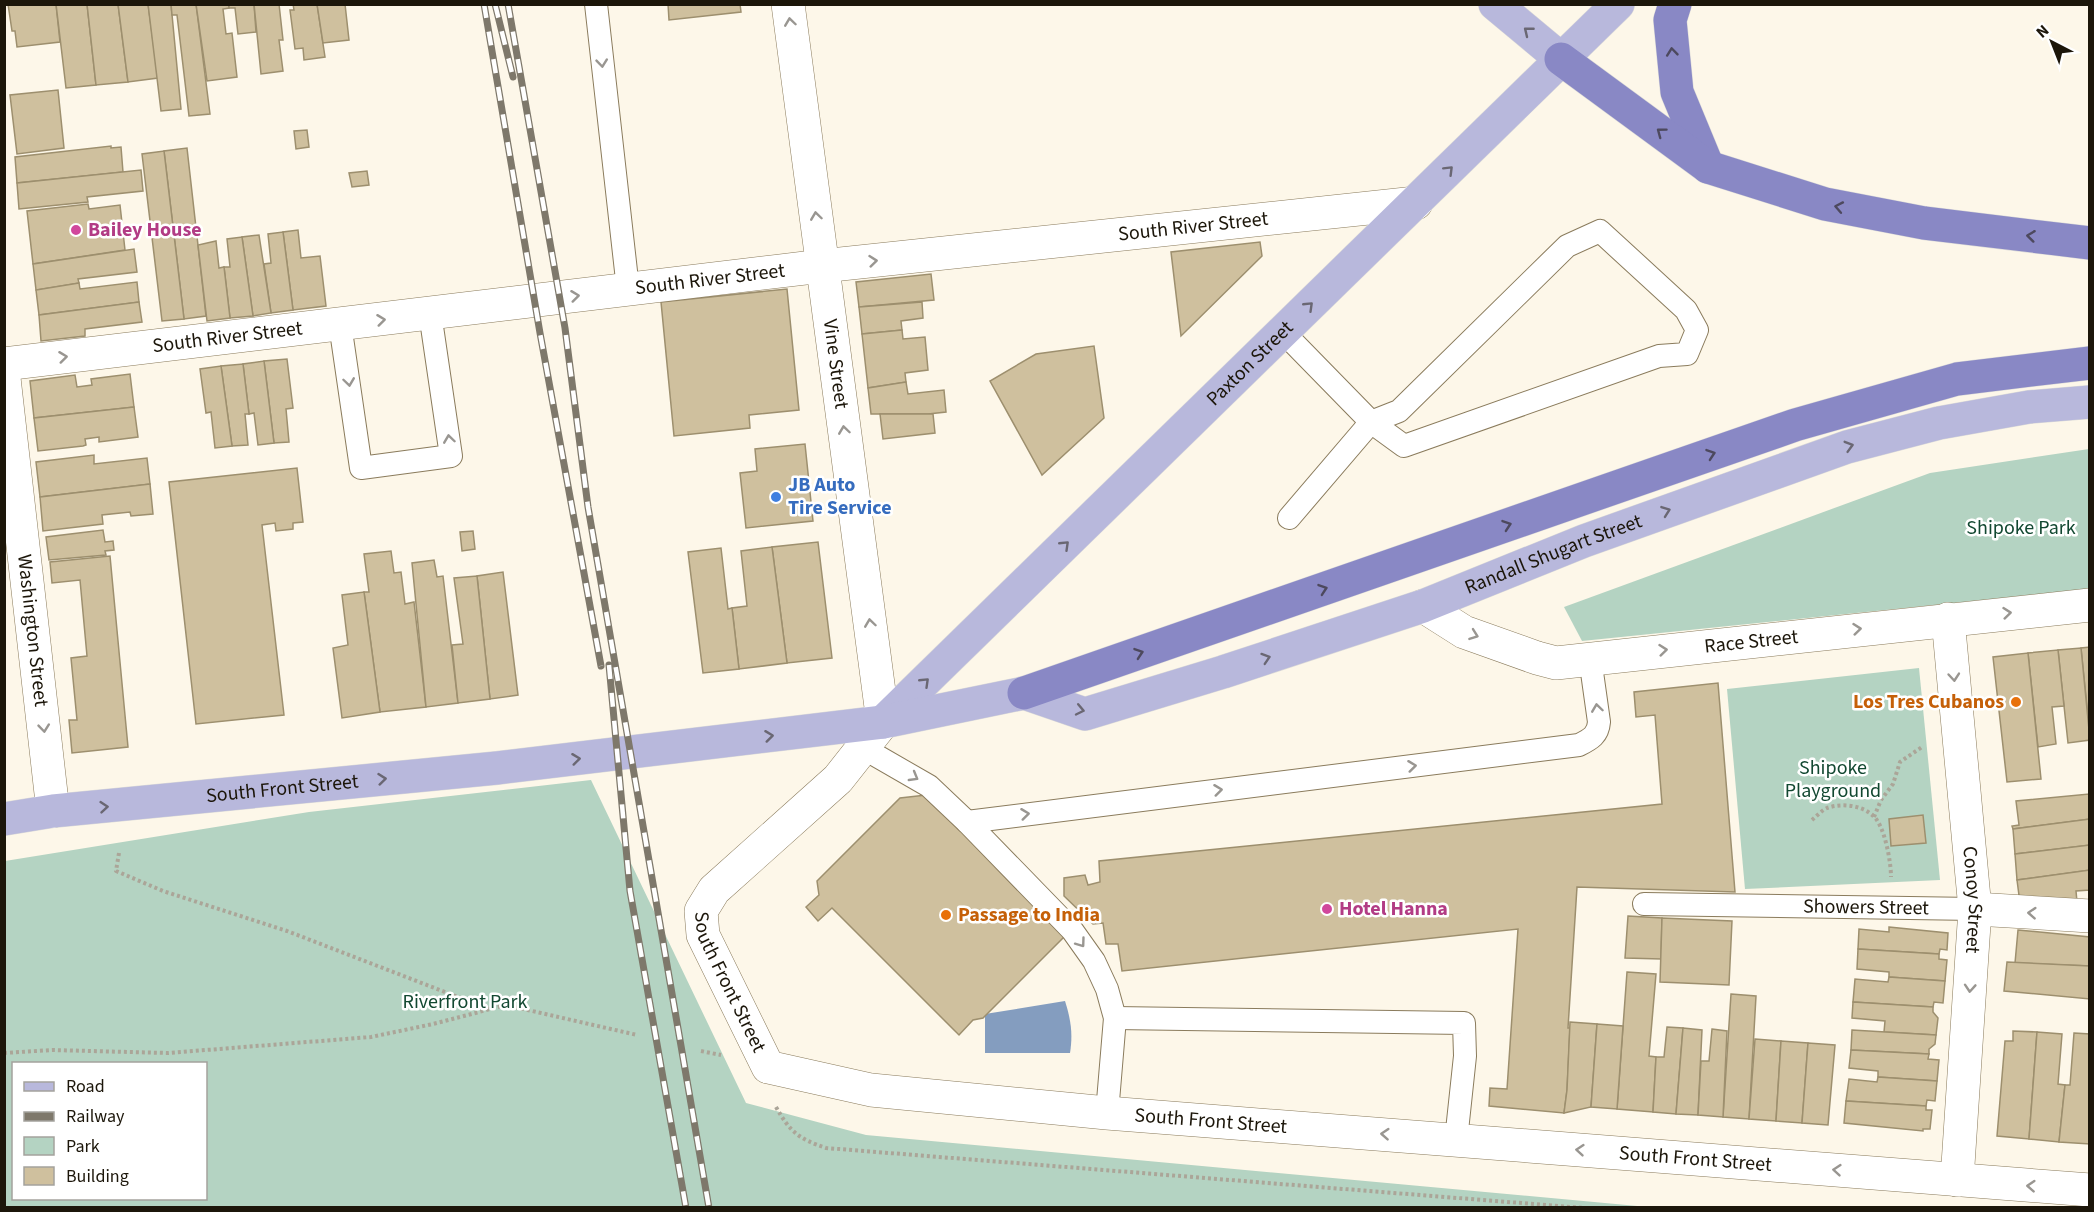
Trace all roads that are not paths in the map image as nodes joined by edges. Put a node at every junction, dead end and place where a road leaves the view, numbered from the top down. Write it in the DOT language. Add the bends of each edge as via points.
graph roads {
  1 [pos="596,4"];
  2 [pos="788,4"];
  3 [pos="1495,4"];
  4 [pos="1618,4"];
  5 [pos="1675,4"];
  6 [pos="1561,59"];
  7 [pos="1708,167"];
  8 [pos="1416,203"];
  9 [pos="2090,243"];
  10 [pos="822,266"];
  11 [pos="628,289"];
  12 [pos="430,313"];
  13 [pos="340,324"];
  14 [pos="1283,332"];
  15 [pos="2090,363"];
  16 [pos="4,364"];
  17 [pos="4,378"];
  18 [pos="2090,402"];
  19 [pos="1371,422"];
  20 [pos="12,514"];
  21 [pos="1288,518"];
  22 [pos="2090,605"];
  23 [pos="1423,606"];
  24 [pos="1948,619"];
  25 [pos="1590,658"];
  26 [pos="1024,693"];
  27 [pos="884,723"];
  28 [pos="863,748"];
  29 [pos="53,812"];
  30 [pos="4,819"];
  31 [pos="967,822"];
  32 [pos="1644,904"];
  33 [pos="1975,909"];
  34 [pos="2090,916"];
  35 [pos="1116,1018"];
  36 [pos="1107,1113"];
  37 [pos="1456,1140"];
  38 [pos="1957,1180"];
  39 [pos="2090,1190"];
  1 -- 11 [label="lane, one-way"];
  10 -- 2 [label="street, Vine Street, one-way"];
  6 -- 3 [label="main road, one-way"];
  4 -- 6 [label="main road, Paxton Street"];
  7 -- 5 [label="highway, one-way" via="1677,92 1670,20"];
  7 -- 6 [label="highway, one-way"];
  8 -- 6 [label="main road, Paxton Street, one-way"];
  9 -- 7 [label="highway, one-way" via="1924,223 1825,204"];
  10 -- 8 [label="street, South River Street, one-way"];
  14 -- 8 [label="main road, Paxton Street, one-way"];
  10 -- 11 [label="street, South River Street"];
  27 -- 10 [label="street, Vine Street, one-way"];
  12 -- 11 [label="street, South River Street, one-way"];
  13 -- 12 [label="street, South River Street, one-way"];
  13 -- 12 [label="lane, one-way" via="362,468 452,456"];
  16 -- 13 [label="street, South River Street, one-way"];
  14 -- 19 [label="lane"];
  27 -- 14 [label="main road, Paxton Street, one-way"];
  26 -- 15 [label="highway, one-way" via="1795,425 1957,379"];
  17 -- 20 [label="street, Washington Street"];
  23 -- 18 [label="main road, Randall Shugart Street, one-way" via="1584,541 1847,447 1939,423 2029,407"];
  19 -- 19 [label="lane" via="1399,411 1567,246 1600,231 1686,310 1696,330 1687,354 1659,356 1404,446"];
  19 -- 21 [label="lane"];
  20 -- 29 [label="street, Washington Street, one-way"];
  24 -- 22 [label="street, Race Street, one-way"];
  23 -- 25 [label="street, Race Street, one-way" via="1464,632 1537,658 1556,663"];
  26 -- 23 [label="main road, Randall Shugart Street, one-way" via="1085,714"];
  25 -- 24 [label="street, Race Street, one-way"];
  24 -- 33 [label="street, Conoy Street, one-way"];
  31 -- 25 [label="lane, one-way" via="1579,745 1598,731"];
  26 -- 27 [label="main road, South Front Street"];
  27 -- 28 [label="street, South Front Street"];
  29 -- 27 [label="main road, South Front Street, one-way" via="497,768"];
  28 -- 31 [label="lane, one-way" via="929,786"];
  28 -- 36 [label="street, South Front Street" via="838,779 714,890 701,912 703,935 768,1066 871,1090"];
  29 -- 30 [label="main road, South Front Street"];
  31 -- 35 [label="lane, one-way" via="1072,930 1094,961"];
  32 -- 33 [label="lane, Showers Street"];
  34 -- 33 [label="street, Showers Street, one-way"];
  33 -- 38 [label="street, Conoy Street, one-way"];
  35 -- 36 [label="lane"];
  35 -- 37 [label="lane" via="1464,1023 1465,1056"];
  37 -- 36 [label="street, South Front Street, one-way"];
  38 -- 37 [label="street, South Front Street, one-way"];
  39 -- 38 [label="street, South Front Street, one-way"];
}
